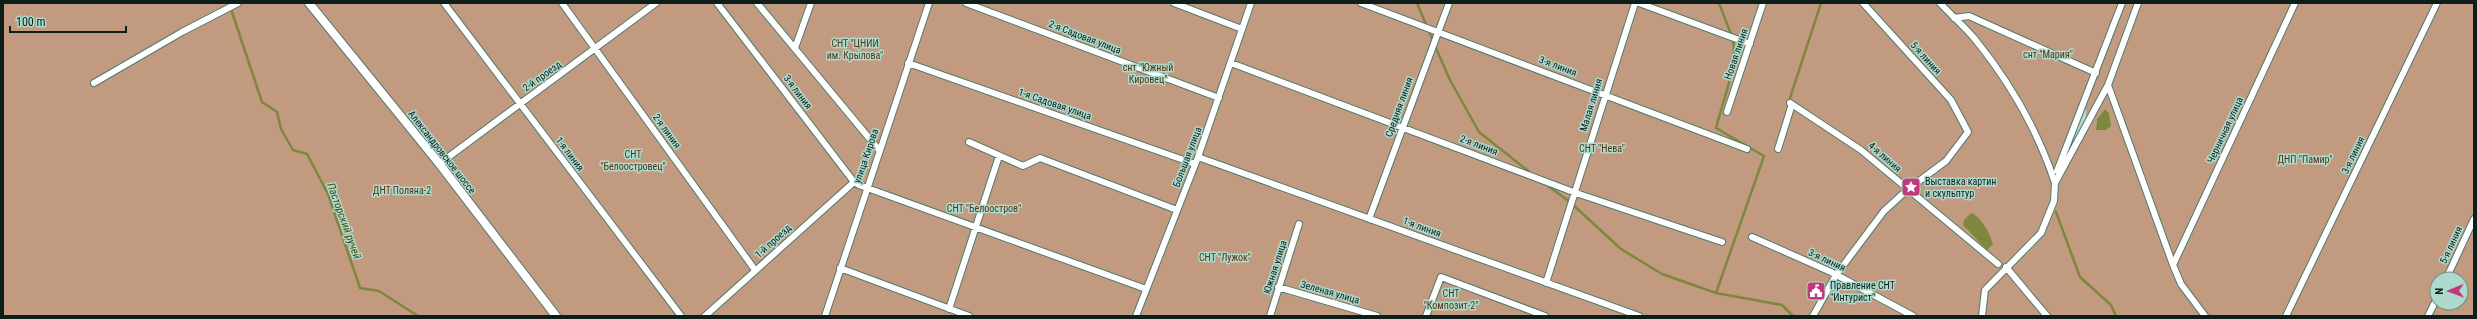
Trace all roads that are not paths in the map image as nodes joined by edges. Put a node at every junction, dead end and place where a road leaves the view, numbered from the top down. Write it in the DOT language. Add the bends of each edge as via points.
graph roads {
  1 [pos="309,3"];
  2 [pos="444,3"];
  3 [pos="562,3"];
  4 [pos="656,3"];
  5 [pos="717,3"];
  6 [pos="757,3"];
  7 [pos="811,3"];
  8 [pos="929,3"];
  9 [pos="966,3"];
  10 [pos="1174,3"];
  11 [pos="1252,3"];
  12 [pos="1361,3"];
  13 [pos="1449,3"];
  14 [pos="1635,3"];
  15 [pos="1639,3"];
  16 [pos="1763,3"];
  17 [pos="1863,3"];
  18 [pos="1940,3"];
  19 [pos="2122,3"];
  20 [pos="2138,3"];
  21 [pos="2295,3"];
  22 [pos="2437,3"];
  23 [pos="236,4"];
  24 [pos="1954,18"];
  25 [pos="1242,29"];
  26 [pos="1438,32"];
  27 [pos="1750,44"];
  28 [pos="795,48"];
  29 [pos="596,49"];
  30 [pos="908,63"];
  31 [pos="1231,63"];
  32 [pos="2096,73"];
  33 [pos="94,84"];
  34 [pos="2108,85"];
  35 [pos="1605,94"];
  36 [pos="1219,98"];
  37 [pos="520,104"];
  38 [pos="1727,112"];
  39 [pos="1402,126"];
  40 [pos="969,142"];
  41 [pos="1747,149"];
  42 [pos="879,150"];
  43 [pos="1778,150"];
  44 [pos="999,156"];
  45 [pos="1198,157"];
  46 [pos="439,164"];
  47 [pos="1195,164"];
  48 [pos="2054,181"];
  49 [pos="854,182"];
  50 [pos="866,189"];
  51 [pos="1907,190"];
  52 [pos="1575,195"];
  53 [pos="1177,210"];
  54 [pos="1369,219"];
  55 [pos="2474,219"];
  56 [pos="1299,224"];
  57 [pos="976,228"];
  58 [pos="1752,237"];
  59 [pos="1722,242"];
  60 [pos="1998,264"];
  61 [pos="2174,265"];
  62 [pos="2006,267"];
  63 [pos="840,268"];
  64 [pos="755,270"];
  65 [pos="2450,271"];
  66 [pos="1836,275"];
  67 [pos="1546,283"];
  68 [pos="1278,287"];
  69 [pos="1146,289"];
  70 [pos="949,309"];
  71 [pos="556,316"];
  72 [pos="681,316"];
  73 [pos="705,316"];
  74 [pos="825,316"];
  75 [pos="969,316"];
  76 [pos="1136,316"];
  77 [pos="1270,316"];
  78 [pos="1377,316"];
  79 [pos="1426,316"];
  80 [pos="1545,316"];
  81 [pos="1639,316"];
  82 [pos="1812,316"];
  83 [pos="1913,316"];
  84 [pos="1982,316"];
  85 [pos="2047,316"];
  86 [pos="2205,316"];
  87 [pos="2286,316"];
  1 -- 46 [label="street, Александровское шоссе"];
  2 -- 37 [label="street, 1-я линия"];
  3 -- 29 [label="street, 2-я линия"];
  4 -- 29 [label="street, 2-й проезд"];
  5 -- 49 [label="street, 3-я линия"];
  6 -- 28 [label="street"];
  7 -- 28 [label="street"];
  8 -- 30 [label="street, улица Кирова"];
  9 -- 36 [label="street, 2-я Садовая улица"];
  10 -- 25 [label="street"];
  11 -- 25 [label="street, Большая улица"];
  12 -- 26 [label="street, 3-я линия"];
  13 -- 26 [label="street, Средняя линия"];
  14 -- 35 [label="street, Малая линия"];
  15 -- 27 [label="street"];
  16 -- 27 [label="street, Новая линия"];
  17 -- 51 [label="street, 5-я линия" via="1951,100 1968,132 1946,161"];
  18 -- 24 [label="street"];
  19 -- 32 [label="street"];
  20 -- 34 [label="street"];
  21 -- 61 [label="street, Черничная улица"];
  22 -- 87 [label="street, 3-я линия"];
  23 -- 33 [label="street" via="182,32"];
  24 -- 32 [label="street" via="1969,16"];
  24 -- 48 [label="street" via="1974,38 2017,100 2043,147"];
  25 -- 31 [label="street, Большая улица"];
  26 -- 35 [label="street, 3-я линия"];
  26 -- 39 [label="street, Средняя линия"];
  27 -- 38 [label="street, Новая линия"];
  28 -- 42 [label="street"];
  29 -- 37 [label="street, 2-й проезд"];
  29 -- 64 [label="street, 2-я линия"];
  30 -- 42 [label="street, улица Кирова"];
  30 -- 47 [label="street, 1-я Садовая улица"];
  31 -- 36 [label="street, Большая улица"];
  31 -- 39 [label="street, 2-я линия"];
  32 -- 48 [label="street"];
  34 -- 48 [label="street"];
  34 -- 61 [label="street"];
  35 -- 41 [label="street, 3-я линия"];
  35 -- 52 [label="street, Малая линия"];
  36 -- 45 [label="street, Большая улица"];
  37 -- 46 [label="street, 2-й проезд"];
  37 -- 72 [label="street, 1-я линия"];
  39 -- 52 [label="street, 2-я линия"];
  39 -- 54 [label="street, Средняя линия"];
  40 -- 44 [label="street"];
  42 -- 50 [label="street, улица Кирова"];
  43 -- 51 [label="street, 4-я линия" via="1791,103 1861,150"];
  44 -- 53 [label="street" via="1023,166 1040,158"];
  44 -- 57 [label="street"];
  45 -- 47 [label="street, Большая улица"];
  45 -- 54 [label="street, 1-я линия"];
  46 -- 71 [label="street, Александровское шоссе"];
  47 -- 53 [label="street, Большая улица"];
  48 -- 62 [label="street" via="2054,201 2041,233"];
  49 -- 50 [label="street, 3-я линия"];
  49 -- 64 [label="street, 1-й проезд"];
  50 -- 57 [label="street, 3-я линия"];
  50 -- 63 [label="street, улица Кирова"];
  51 -- 60 [label="street, 4-я линия"];
  51 -- 66 [label="street" via="1884,212"];
  52 -- 59 [label="street, 2-я линия"];
  52 -- 67 [label="street, Малая линия"];
  53 -- 69 [label="street, Большая улица"];
  54 -- 67 [label="street, 1-я линия"];
  55 -- 65 [label="street, 5-я линия"];
  56 -- 68 [label="street, Южная улица"];
  57 -- 69 [label="street, 3-я линия"];
  57 -- 70 [label="street"];
  58 -- 66 [label="street, 3-я линия"];
  61 -- 86 [label="street" via="2181,284"];
  62 -- 84 [label="street" via="1985,290"];
  62 -- 85 [label="street"];
  63 -- 70 [label="street"];
  63 -- 74 [label="street, улица Кирова"];
  64 -- 73 [label="street, 1-й проезд"];
  66 -- 82 [label="street"];
  66 -- 83 [label="street, 3-я линия"];
  67 -- 81 [label="street, 1-я линия"];
  68 -- 77 [label="street, Южная улица"];
  68 -- 78 [label="street, Зеленая улица"];
  69 -- 76 [label="street, Большая улица"];
  70 -- 75 [label="street"];
  79 -- 80 [label="street" via="1441,277"];
}
